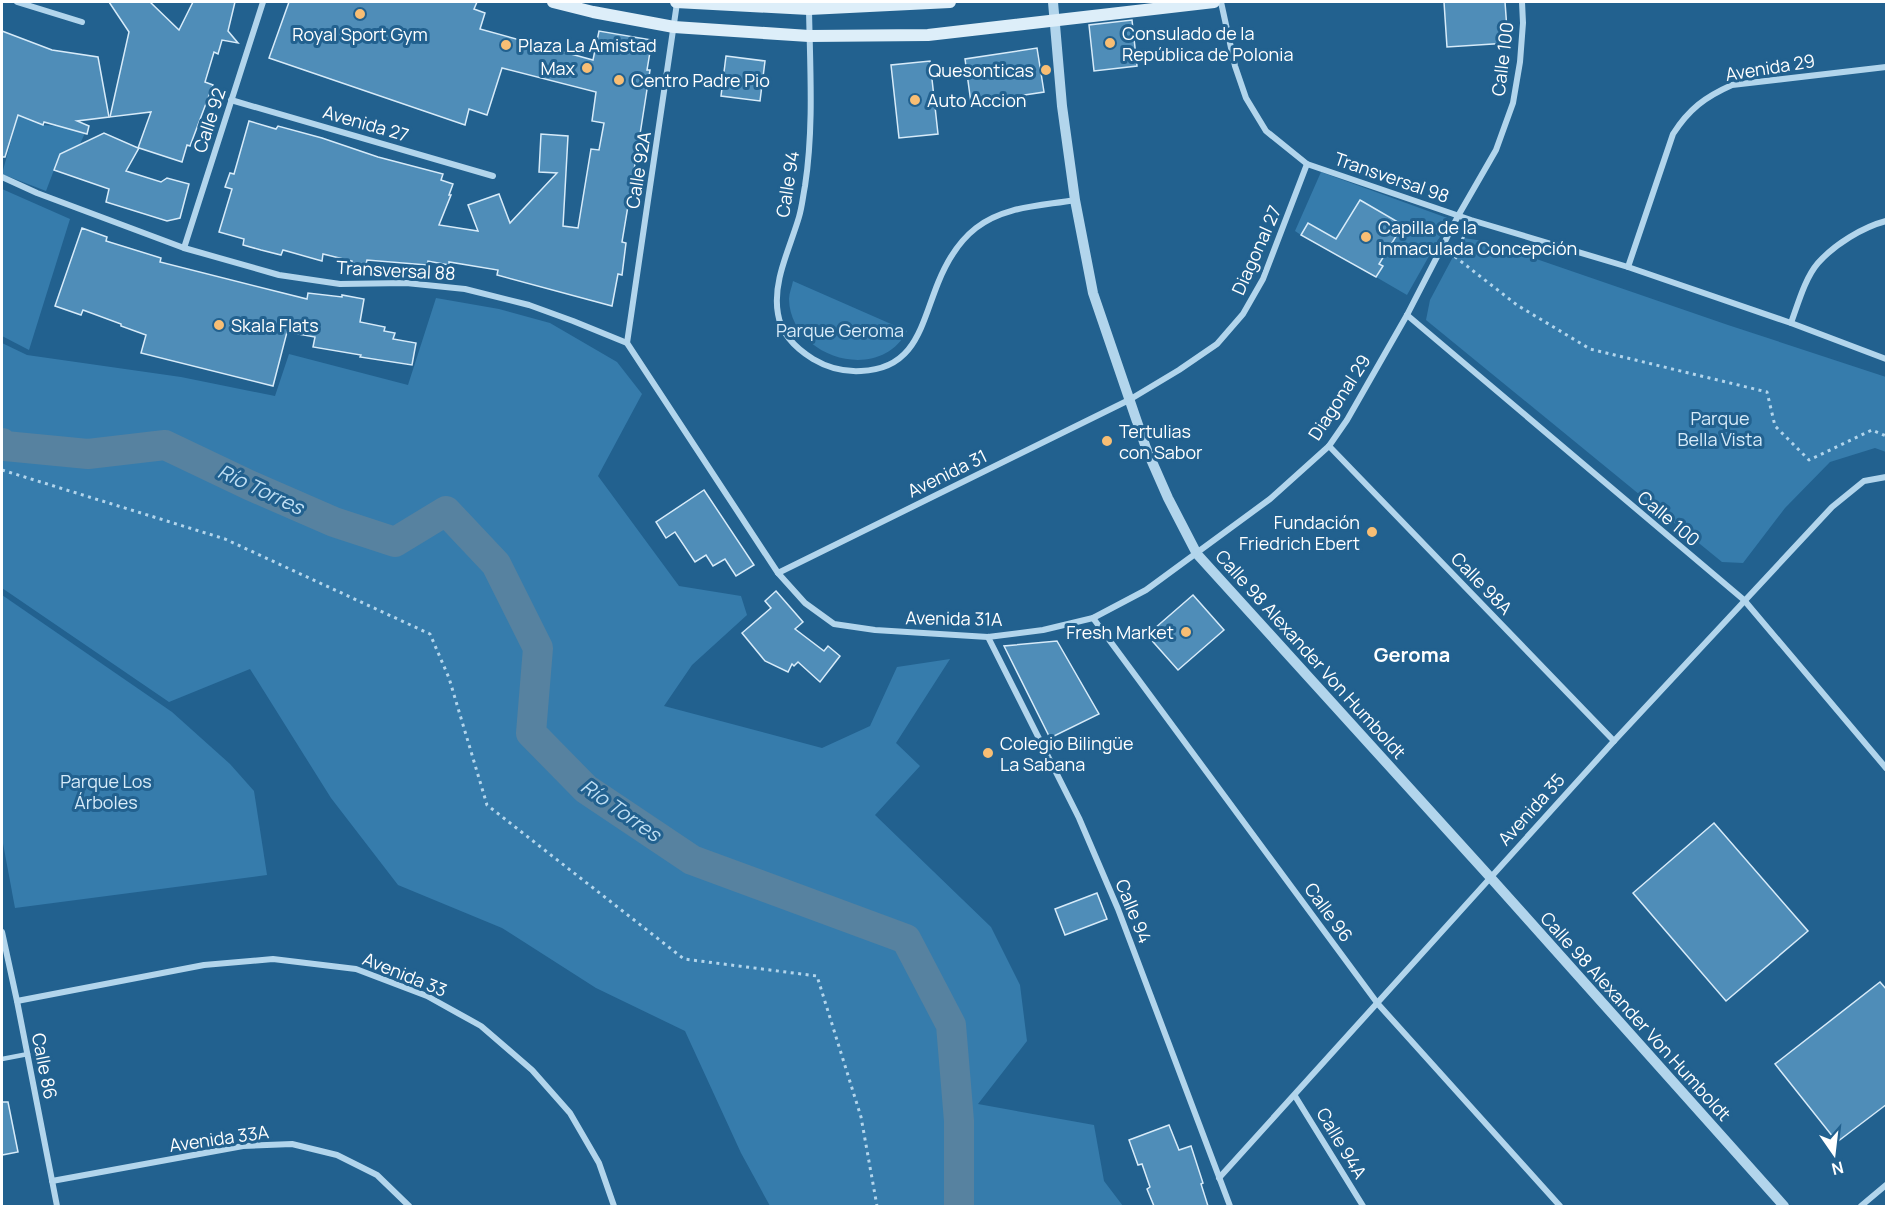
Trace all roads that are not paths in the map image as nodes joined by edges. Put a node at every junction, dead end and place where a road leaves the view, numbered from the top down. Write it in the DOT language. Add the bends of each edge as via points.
graph roads {
  1 [pos="17,2"];
  2 [pos="262,2"];
  3 [pos="553,2"];
  4 [pos="676,2"];
  5 [pos="950,2"];
  6 [pos="1053,2"];
  7 [pos="1214,2"];
  8 [pos="1221,2"];
  9 [pos="1522,2"];
  10 [pos="809,9"];
  11 [pos="1054,20"];
  12 [pos="81,22"];
  13 [pos="674,27"];
  14 [pos="809,36"];
  15 [pos="1887,67"];
  16 [pos="231,100"];
  17 [pos="1307,164"];
  18 [pos="493,176"];
  19 [pos="2,177"];
  20 [pos="1075,200"];
  21 [pos="1458,216"];
  22 [pos="1887,221"];
  23 [pos="184,249"];
  24 [pos="1628,267"];
  25 [pos="1407,315"];
  26 [pos="1791,323"];
  27 [pos="627,343"];
  28 [pos="1887,359"];
  29 [pos="1129,400"];
  30 [pos="1329,446"];
  31 [pos="1883,477"];
  32 [pos="1197,554"];
  33 [pos="778,573"];
  34 [pos="1744,600"];
  35 [pos="1094,618"];
  36 [pos="988,636"];
  37 [pos="1614,741"];
  38 [pos="1887,768"];
  39 [pos="1490,877"];
  40 [pos="2,932"];
  41 [pos="17,1001"];
  42 [pos="1378,1004"];
  43 [pos="28,1054"];
  44 [pos="2,1059"];
  45 [pos="1295,1096"];
  46 [pos="1219,1178"];
  47 [pos="52,1181"];
  48 [pos="1887,1185"];
  49 [pos="57,1206"];
  50 [pos="409,1206"];
  51 [pos="614,1206"];
  52 [pos="1230,1206"];
  53 [pos="1363,1206"];
  54 [pos="1560,1206"];
  55 [pos="1784,1206"];
  56 [pos="1861,1206"];
  1 -- 12 [label="street"];
  2 -- 16 [label="street, Calle 92"];
  3 -- 13 [label="main road"];
  4 -- 10 [label="main road"];
  4 -- 13 [label="street, Calle 92A"];
  5 -- 10 [label="main road"];
  6 -- 11 [label="street, Calle 98 Alexander Von Humboldt"];
  7 -- 11 [label="main road"];
  8 -- 17 [label="street, Transversal 98" via="1246,98 1266,131"];
  9 -- 21 [label="street, Calle 100" via="1520,62 1513,103 1496,150"];
  10 -- 14 [label="street, Calle 94"];
  11 -- 14 [label="main road" via="928,35"];
  11 -- 20 [label="street, Calle 98 Alexander Von Humboldt"];
  13 -- 14 [label="main road"];
  13 -- 27 [label="street, Calle 92A"];
  14 -- 20 [label="street, Calle 94" via="812,108 805,185 777,294 778,315 787,336 819,363 846,372 872,371 897,360 914,345 938,282 956,248 974,229 1007,211"];
  15 -- 24 [label="street, Avenida 29" via="1732,85 1701,102 1673,134"];
  16 -- 18 [label="street, Avenida 27"];
  16 -- 23 [label="street, Calle 92"];
  17 -- 21 [label="street, Transversal 98"];
  17 -- 29 [label="street, Diagonal 27" via="1263,279 1243,314 1217,344"];
  19 -- 23 [label="street, Transversal 88"];
  20 -- 29 [label="street, Calle 98 Alexander Von Humboldt" via="1093,293"];
  21 -- 24 [label="street, Transversal 98"];
  21 -- 25 [label="street, Diagonal 29"];
  22 -- 26 [label="street" via="1849,237 1818,263"];
  23 -- 27 [label="street, Transversal 88" via="279,274 340,284 406,283 465,289 529,305"];
  24 -- 26 [label="street, Transversal 98"];
  25 -- 30 [label="street, Diagonal 29"];
  25 -- 34 [label="street, Calle 100"];
  26 -- 28 [label="street, Transversal 98"];
  27 -- 33 [label="street"];
  29 -- 32 [label="street, Calle 98 Alexander Von Humboldt" via="1168,498"];
  29 -- 33 [label="street, Avenida 31"];
  30 -- 32 [label="street, Diagonal 29" via="1270,499"];
  30 -- 37 [label="street, Calle 98A"];
  31 -- 34 [label="street, Avenida 35" via="1864,481 1832,507"];
  32 -- 35 [label="street, Avenida 31A" via="1146,590"];
  32 -- 39 [label="street, Calle 98 Alexander Von Humboldt"];
  33 -- 36 [label="street, Avenida 31A" via="805,603 834,624 895,632"];
  34 -- 37 [label="street, Avenida 35"];
  34 -- 38 [label="street, Calle 100"];
  35 -- 36 [label="street, Avenida 31A" via="1043,630"];
  35 -- 42 [label="street, Calle 96"];
  36 -- 46 [label="street, Calle 94" via="1064,787 1109,889"];
  37 -- 39 [label="street, Avenida 35"];
  39 -- 42 [label="street, Avenida 35"];
  39 -- 55 [label="street, Calle 98 Alexander Von Humboldt"];
  40 -- 41 [label="street, Calle 86"];
  41 -- 43 [label="street, Calle 86"];
  41 -- 51 [label="street, Avenida 33" via="204,966 273,959 356,969 427,996 481,1026 532,1070 570,1113 599,1163"];
  42 -- 45 [label="street, Avenida 35"];
  42 -- 54 [label="street, Calle 96"];
  43 -- 44 [label="lane"];
  43 -- 47 [label="street, Calle 86"];
  45 -- 46 [label="street, Avenida 35"];
  45 -- 53 [label="street, Calle 94A"];
  46 -- 52 [label="street, Calle 94"];
  47 -- 49 [label="street, Calle 86"];
  47 -- 50 [label="street, Avenida 33A" via="243,1146 292,1144 337,1155 377,1175"];
  48 -- 56 [label="street"];
}
